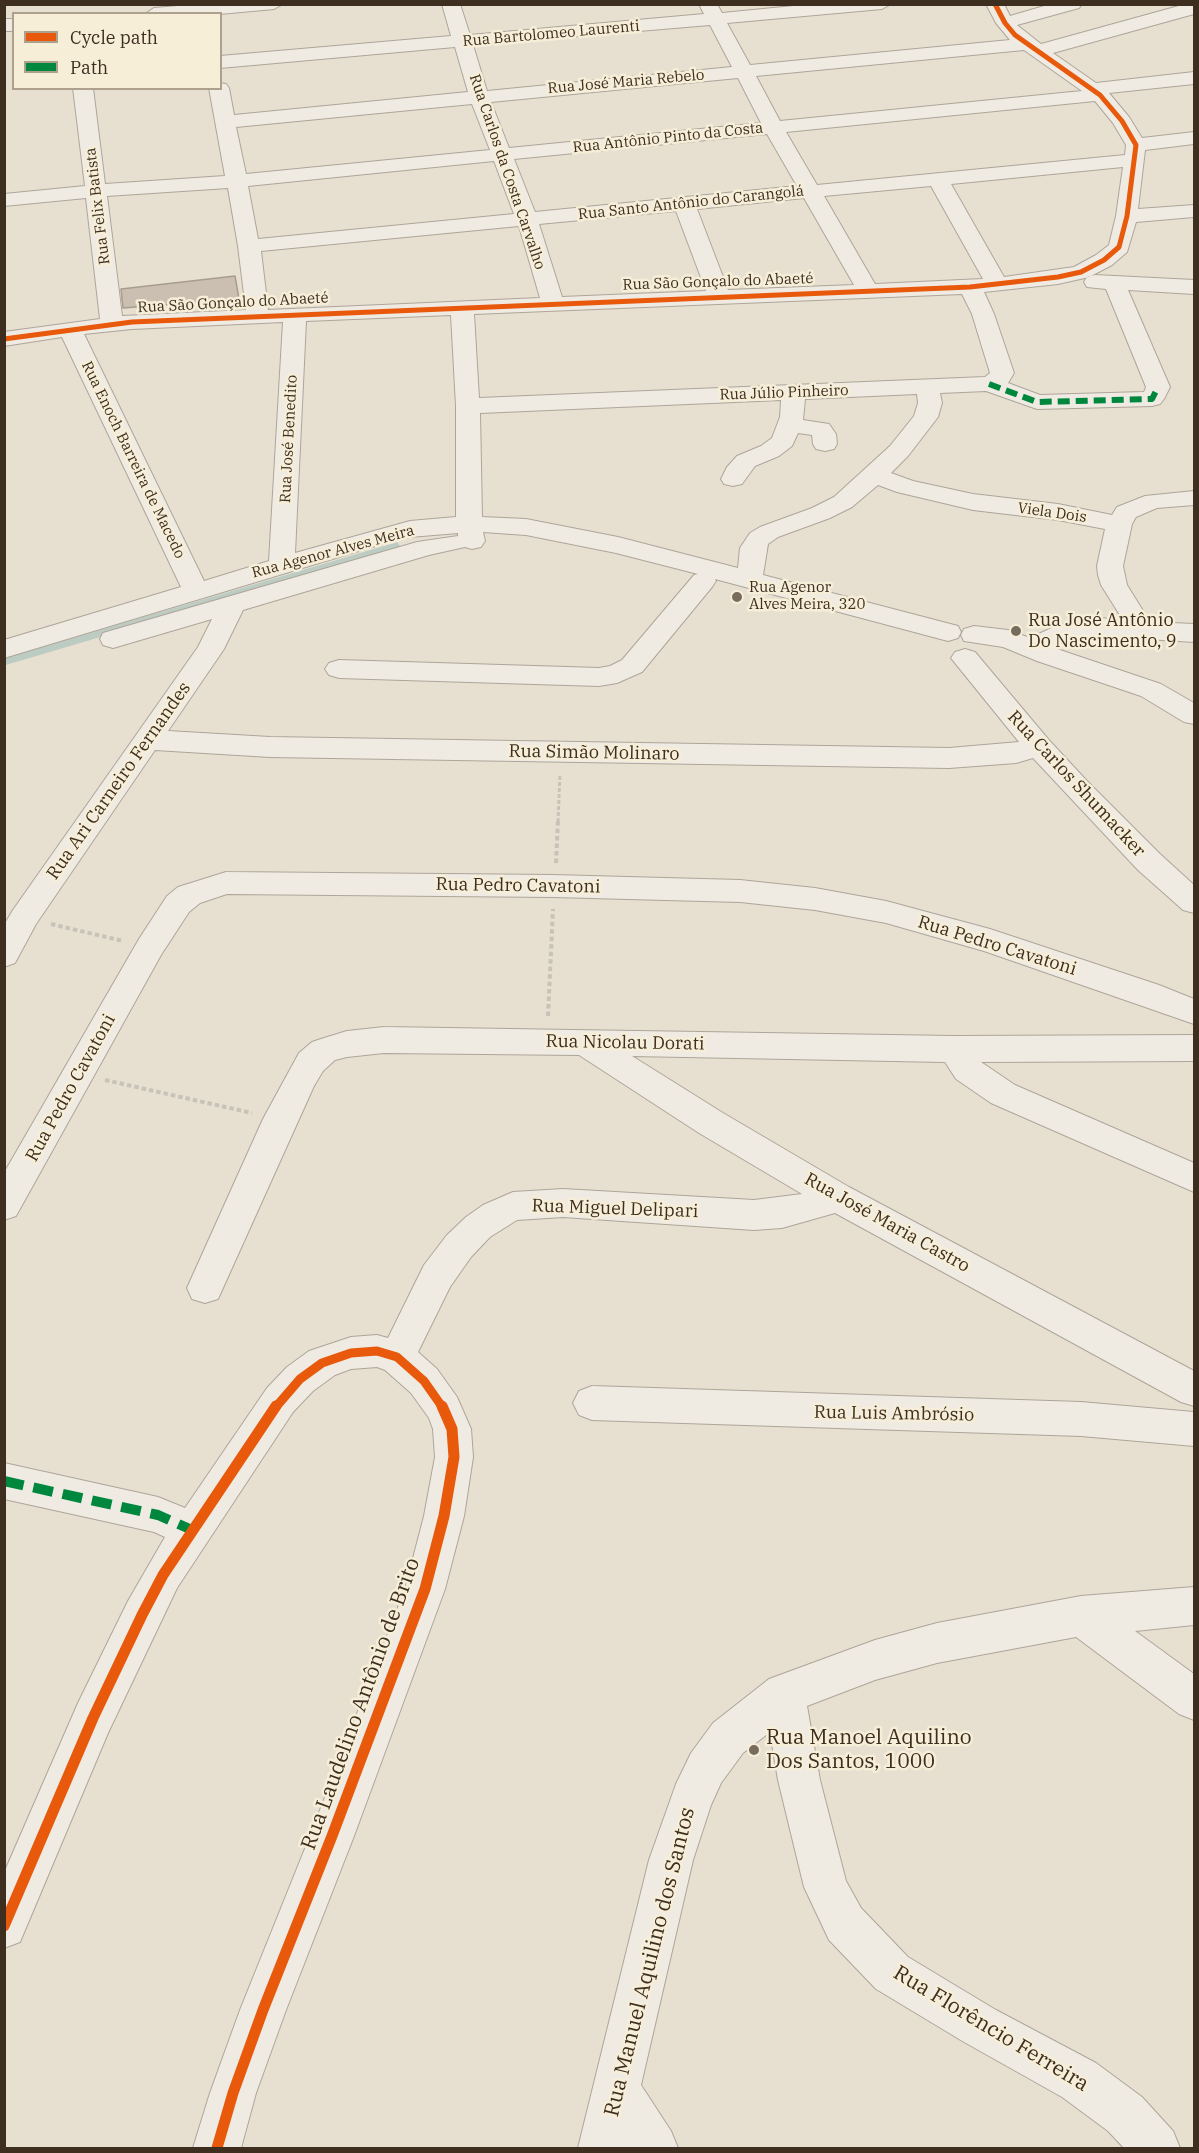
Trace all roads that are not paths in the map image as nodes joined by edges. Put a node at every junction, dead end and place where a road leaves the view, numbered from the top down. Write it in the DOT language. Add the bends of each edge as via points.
graph roads {
  1 [pos="274,4"];
  2 [pos="451,4"];
  3 [pos="882,4"];
  4 [pos="995,4"];
  5 [pos="1073,4"];
  6 [pos="1194,8"];
  7 [pos="205,9"];
  8 [pos="174,12"];
  9 [pos="712,12"];
  10 [pos="1005,23"];
  11 [pos="463,42"];
  12 [pos="1033,48"];
  13 [pos="222,62"];
  14 [pos="742,71"];
  15 [pos="1194,78"];
  16 [pos="83,90"];
  17 [pos="219,90"];
  18 [pos="1097,92"];
  19 [pos="479,96"];
  20 [pos="224,122"];
  21 [pos="774,128"];
  22 [pos="1194,138"];
  23 [pos="1135,152"];
  24 [pos="502,154"];
  25 [pos="938,179"];
  26 [pos="236,181"];
  27 [pos="96,191"];
  28 [pos="812,191"];
  29 [pos="4,200"];
  30 [pos="684,203"];
  31 [pos="1194,212"];
  32 [pos="1127,216"];
  33 [pos="527,219"];
  34 [pos="249,246"];
  35 [pos="1058,278"];
  36 [pos="997,284"];
  37 [pos="1114,284"];
  38 [pos="970,286"];
  39 [pos="1194,287"];
  40 [pos="868,291"];
  41 [pos="720,297"];
  42 [pos="553,304"];
  43 [pos="462,308"];
  44 [pos="295,314"];
  45 [pos="258,316"];
  46 [pos="112,324"];
  47 [pos="70,329"];
  48 [pos="4,339"];
  49 [pos="989,384"];
  50 [pos="928,388"];
  51 [pos="794,392"];
  52 [pos="468,406"];
  53 [pos="789,425"];
  54 [pos="825,444"];
  55 [pos="875,475"];
  56 [pos="733,479"];
  57 [pos="1194,498"];
  58 [pos="1119,524"];
  59 [pos="470,532"];
  60 [pos="418,539"];
  61 [pos="282,565"];
  62 [pos="750,578"];
  63 [pos="703,581"];
  64 [pos="196,591"];
  65 [pos="232,606"];
  66 [pos="1141,628"];
  67 [pos="1194,633"];
  68 [pos="961,643"];
  69 [pos="1024,646"];
  70 [pos="5,653"];
  71 [pos="339,669"];
  72 [pos="1194,715"];
  73 [pos="149,740"];
  74 [pos="1038,746"];
  75 [pos="1194,902"];
  76 [pos="4,955"];
  77 [pos="1194,1012"];
  78 [pos="586,1043"];
  79 [pos="1194,1048"];
  80 [pos="954,1049"];
  81 [pos="1194,1178"];
  82 [pos="837,1197"];
  83 [pos="4,1206"];
  84 [pos="205,1288"];
  85 [pos="397,1357"];
  86 [pos="1194,1390"];
  87 [pos="592,1403"];
  88 [pos="1194,1429"];
  89 [pos="4,1482"];
  90 [pos="192,1530"];
  91 [pos="1194,1606"];
  92 [pos="1081,1616"];
  93 [pos="784,1694"];
  94 [pos="1194,1699"];
  95 [pos="4,1926"];
  96 [pos="616,2091"];
  97 [pos="217,2148"];
  98 [pos="602,2148"];
  99 [pos="654,2148"];
  100 [pos="1156,2148"];
  1 -- 7 [label="street"];
  2 -- 11 [label="street, Rua Carlos da Costa Carvalho"];
  3 -- 9 [label="street, Rua Bartolomeo Laurenti"];
  4 -- 10 [label="street"];
  5 -- 10 [label="street"];
  6 -- 12 [label="street, Rua José Maria Rebelo"];
  7 -- 8 [label="street"];
  9 -- 11 [label="street, Rua Bartolomeo Laurenti"];
  9 -- 14 [label="street"];
  10 -- 12 [label="street"];
  11 -- 13 [label="street, Rua Bartolomeo Laurenti"];
  11 -- 19 [label="street, Rua Carlos da Costa Carvalho"];
  12 -- 14 [label="street, Rua José Maria Rebelo"];
  12 -- 18 [label="street"];
  14 -- 19 [label="street, Rua José Maria Rebelo"];
  14 -- 21 [label="street"];
  15 -- 18 [label="street, Rua Antônio Pinto da Costa"];
  16 -- 27 [label="street, Rua Felix Batista"];
  17 -- 20 [label="street"];
  18 -- 21 [label="street, Rua Antônio Pinto da Costa"];
  18 -- 23 [label="street" via="1122,121"];
  19 -- 20 [label="street, Rua José Maria Rebelo"];
  19 -- 24 [label="street, Rua Carlos da Costa Carvalho"];
  20 -- 26 [label="street"];
  21 -- 24 [label="street, Rua Antônio Pinto da Costa"];
  21 -- 28 [label="street"];
  22 -- 23 [label="street, Rua Santo Antônio do Carangolá"];
  23 -- 25 [label="street, Rua Santo Antônio do Carangolá"];
  23 -- 32 [label="street, Rua São Gonçalo do Abaeté"];
  24 -- 26 [label="street, Rua Antônio Pinto da Costa"];
  24 -- 33 [label="street, Rua Carlos da Costa Carvalho"];
  25 -- 28 [label="street, Rua Santo Antônio do Carangolá"];
  25 -- 36 [label="street"];
  26 -- 27 [label="street, Rua Antônio Pinto da Costa"];
  26 -- 34 [label="street"];
  27 -- 29 [label="street, Rua Antônio Pinto da Costa"];
  27 -- 46 [label="street, Rua Felix Batista"];
  28 -- 30 [label="street, Rua Santo Antônio do Carangolá"];
  28 -- 40 [label="street"];
  30 -- 33 [label="street, Rua Santo Antônio do Carangolá"];
  30 -- 41 [label="street"];
  31 -- 32 [label="street"];
  32 -- 35 [label="street, Rua São Gonçalo do Abaeté" via="1123,237 1113,253 1082,272"];
  33 -- 34 [label="street, Rua Santo Antônio do Carangolá"];
  33 -- 42 [label="street, Rua Carlos da Costa Carvalho"];
  34 -- 45 [label="street"];
  35 -- 36 [label="street, Rua São Gonçalo do Abaeté"];
  35 -- 37 [label="street"];
  36 -- 38 [label="street, Rua São Gonçalo do Abaeté"];
  37 -- 39 [label="street"];
  37 -- 49 [label="street" via="1158,387 1152,399 1037,402"];
  38 -- 40 [label="street, Rua São Gonçalo do Abaeté"];
  38 -- 49 [label="street" via="1002,373"];
  40 -- 41 [label="street, Rua São Gonçalo do Abaeté"];
  41 -- 42 [label="street, Rua São Gonçalo do Abaeté"];
  42 -- 43 [label="street, Rua São Gonçalo do Abaeté"];
  43 -- 44 [label="street, Rua São Gonçalo do Abaeté"];
  43 -- 52 [label="street"];
  44 -- 45 [label="street, Rua São Gonçalo do Abaeté"];
  44 -- 61 [label="street, Rua José Benedito"];
  45 -- 46 [label="street, Rua São Gonçalo do Abaeté"];
  46 -- 47 [label="street, Rua São Gonçalo do Abaeté"];
  47 -- 48 [label="street, Rua São Gonçalo do Abaeté"];
  47 -- 64 [label="street, Rua Enoch Barreira de Macedo"];
  49 -- 50 [label="street, Rua Júlio Pinheiro"];
  50 -- 51 [label="street, Rua Júlio Pinheiro"];
  50 -- 55 [label="street" via="927,417"];
  51 -- 52 [label="street, Rua Júlio Pinheiro"];
  51 -- 53 [label="street"];
  52 -- 59 [label="street"];
  53 -- 54 [label="street" via="820,429"];
  53 -- 56 [label="street" via="778,447 746,461"];
  55 -- 58 [label="street, Viela Dois" via="906,487 974,502"];
  55 -- 62 [label="street" via="843,502 759,538 753,548"];
  57 -- 58 [label="street" via="1134,507"];
  58 -- 66 [label="street" via="1111,575"];
  59 -- 60 [label="street, Rua Agenor Alves Meira"];
  59 -- 62 [label="street, Rua Agenor Alves Meira" via="552,530"];
  59 -- 63 [label="street, Rua Agenor Alves Meira" via="554,545"];
  60 -- 61 [label="street, Rua Agenor Alves Meira"];
  60 -- 65 [label="street, Rua Agenor Alves Meira"];
  61 -- 64 [label="street, Rua Agenor Alves Meira"];
  62 -- 68 [label="street, Rua Agenor Alves Meira"];
  63 -- 68 [label="street, Rua Agenor Alves Meira" via="876,626"];
  63 -- 71 [label="street" via="632,666 617,674 599,677"];
  64 -- 70 [label="street, Rua Agenor Alves Meira"];
  65 -- 70 [label="street, Rua Agenor Alves Meira"];
  65 -- 73 [label="street, Rua Ari Carneiro Fernandes" via="210,649"];
  66 -- 67 [label="street"];
  66 -- 69 [label="street" via="1080,629"];
  68 -- 69 [label="street, Rua Agenor Alves Meira"];
  68 -- 74 [label="street, Rua Carlos Shumacker"];
  69 -- 72 [label="street, Rua Agenor Alves Meira" via="1151,690"];
  73 -- 74 [label="street, Rua Simão Molinaro" via="281,747 949,758 1016,753"];
  73 -- 76 [label="street, Rua Ari Carneiro Fernandes" via="24,918"];
  74 -- 75 [label="street, Rua Carlos Shumacker" via="1149,862"];
  77 -- 83 [label="street, Rua Pedro Cavatoni" via="990,941 886,912 815,899 740,891 226,882 189,895 178,904"];
  78 -- 80 [label="street, Rua Nicolau Dorati"];
  78 -- 82 [label="street, Rua José Maria Castro"];
  78 -- 84 [label="street, Rua Nicolau Dorati" via="384,1040 324,1051 311,1062 280,1119"];
  79 -- 80 [label="street, Rua Nicolau Dorati"];
  80 -- 81 [label="street" via="968,1070 1003,1094"];
  82 -- 85 [label="street, Rua Miguel Delipari" via="782,1213 754,1215 562,1203 513,1206 478,1227 454,1253 437,1276"];
  82 -- 86 [label="street, Rua José Maria Castro"];
  85 -- 90 [label="street" via="377,1351 351,1353 322,1363 300,1379 280,1400"];
  85 -- 97 [label="street, Rua Laudelino Antônio de Brito" via="424,1381 444,1409 452,1429 454,1457 444,1516 425,1589 232,2093"];
  87 -- 88 [label="street, Rua Luis Ambrósio" via="1081,1419"];
  89 -- 90 [label="street" via="158,1515"];
  90 -- 95 [label="street" via="163,1575 121,1658"];
  91 -- 92 [label="street, Rua Manuel Aquilino dos Santos"];
  92 -- 93 [label="street, Rua Manuel Aquilino dos Santos" via="937,1643 875,1660"];
  92 -- 94 [label="street"];
  93 -- 96 [label="street, Rua Manuel Aquilino dos Santos" via="728,1738 706,1768 691,1799 671,1860"];
  93 -- 100 [label="street, Rua Florêncio Ferreira" via="799,1780 826,1887 845,1924 892,1973 1079,2080 1125,2114"];
  96 -- 98 [label="street, Rua Manuel Aquilino dos Santos"];
  96 -- 99 [label="street"];
}
